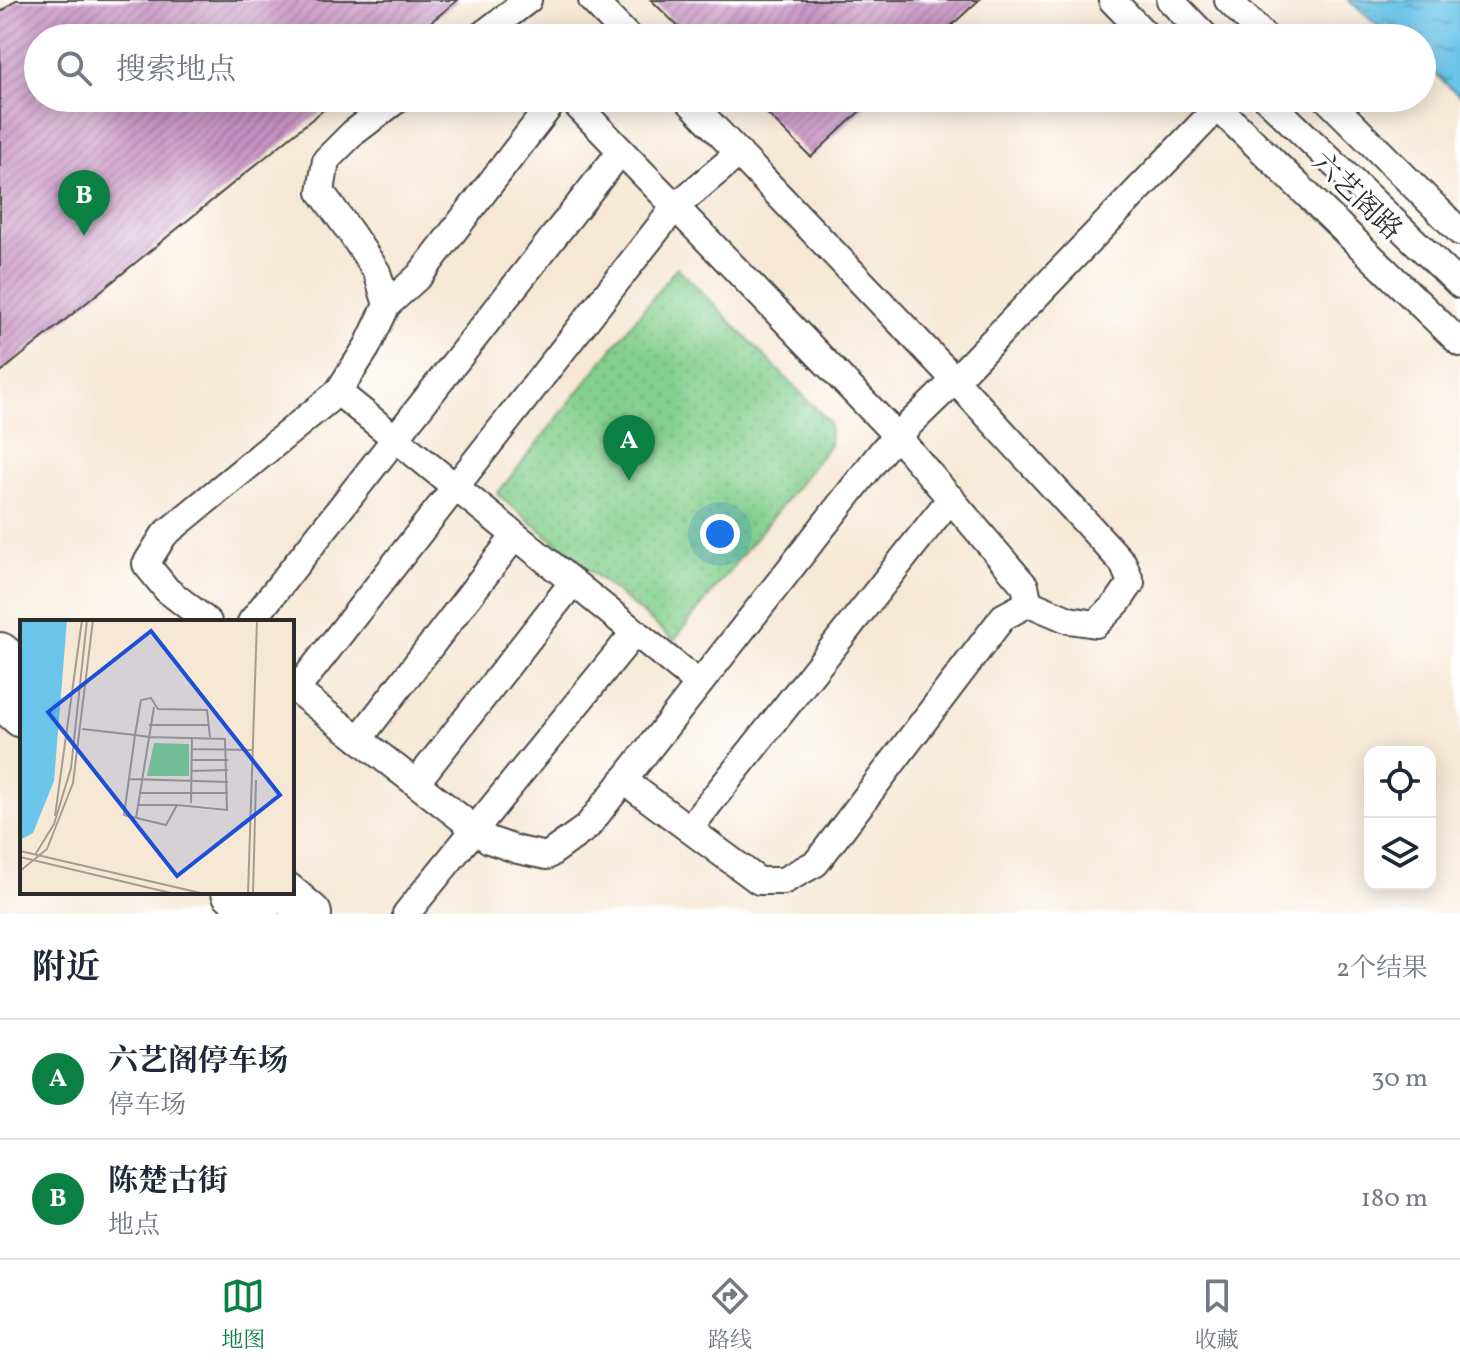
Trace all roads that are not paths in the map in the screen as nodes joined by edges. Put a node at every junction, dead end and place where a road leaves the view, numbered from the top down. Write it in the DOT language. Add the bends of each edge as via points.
graph roads {
  1 [pos="528,0"];
  2 [pos="592,0"];
  3 [pos="1112,0"];
  4 [pos="1170,0"];
  5 [pos="1228,0"];
  6 [pos="505,24"];
  7 [pos="615,24"];
  8 [pos="1135,24"];
  9 [pos="1193,24"];
  10 [pos="1252,24"];
  11 [pos="381,112"];
  12 [pos="545,112"];
  13 [pos="583,112"];
  14 [pos="699,112"];
  15 [pos="1205,112"];
  16 [pos="1222,112"];
  17 [pos="1281,112"];
  18 [pos="1340,112"];
  19 [pos="621,151"];
  20 [pos="739,153"];
  21 [pos="675,207"];
  22 [pos="1460,232"];
  23 [pos="1460,285"];
  24 [pos="387,305"];
  25 [pos="1460,343"];
  26 [pos="955,380"];
  27 [pos="338,392"];
  28 [pos="897,436"];
  29 [pos="396,439"];
  30 [pos="455,487"];
  31 [pos="951,498"];
  32 [pos="515,536"];
  33 [pos="573,582"];
  34 [pos="1029,603"];
  35 [pos="205,620"];
  36 [pos="253,620"];
  37 [pos="635,632"];
  38 [pos="0,653"];
  39 [pos="20,669"];
  40 [pos="699,684"];
  41 [pos="294,688"];
  42 [pos="0,698"];
  43 [pos="20,715"];
  44 [pos="359,739"];
  45 [pos="623,780"];
  46 [pos="416,783"];
  47 [pos="475,828"];
  48 [pos="689,829"];
  49 [pos="234,894"];
  50 [pos="287,894"];
  51 [pos="259,914"];
  52 [pos="311,914"];
  53 [pos="406,914"];
  1 -- 6 [label="street"];
  2 -- 7 [label="street"];
  3 -- 8 [label="street"];
  4 -- 9 [label="street"];
  5 -- 10 [label="street"];
  11 -- 24 [label="street" via="326,160 321,192 377,272"];
  12 -- 24 [label="street" via="419,276"];
  13 -- 19 [label="street"];
  14 -- 20 [label="street"];
  15 -- 26 [label="street"];
  16 -- 25 [label="street, 六艺阁路"];
  17 -- 23 [label="street, 六艺阁路"];
  18 -- 22 [label="street"];
  19 -- 21 [label="street"];
  19 -- 29 [label="street"];
  20 -- 21 [label="street"];
  20 -- 26 [label="street"];
  21 -- 28 [label="street"];
  21 -- 30 [label="street"];
  24 -- 27 [label="street"];
  26 -- 28 [label="street"];
  26 -- 34 [label="street" via="1123,563 1131,583 1096,624 1069,620"];
  27 -- 29 [label="street"];
  27 -- 35 [label="street" via="164,535 146,564 167,590"];
  28 -- 31 [label="street"];
  28 -- 40 [label="street"];
  29 -- 30 [label="street"];
  29 -- 36 [label="street"];
  30 -- 32 [label="street"];
  30 -- 41 [label="street"];
  31 -- 34 [label="street" via="1025,586"];
  31 -- 48 [label="street"];
  32 -- 33 [label="street"];
  32 -- 44 [label="street"];
  33 -- 37 [label="street"];
  33 -- 46 [label="street"];
  34 -- 48 [label="street" via="1003,617 816,863 783,881 759,881"];
  37 -- 40 [label="street"];
  37 -- 47 [label="street"];
  38 -- 39 [label="highway"];
  40 -- 45 [label="street"];
  41 -- 44 [label="street"];
  42 -- 43 [label="highway"];
  44 -- 46 [label="street"];
  45 -- 47 [label="street" via="587,827 547,856 489,840"];
  45 -- 48 [label="street"];
  46 -- 47 [label="street"];
  47 -- 53 [label="street"];
  49 -- 51 [label="highway"];
  50 -- 52 [label="highway"];
}
